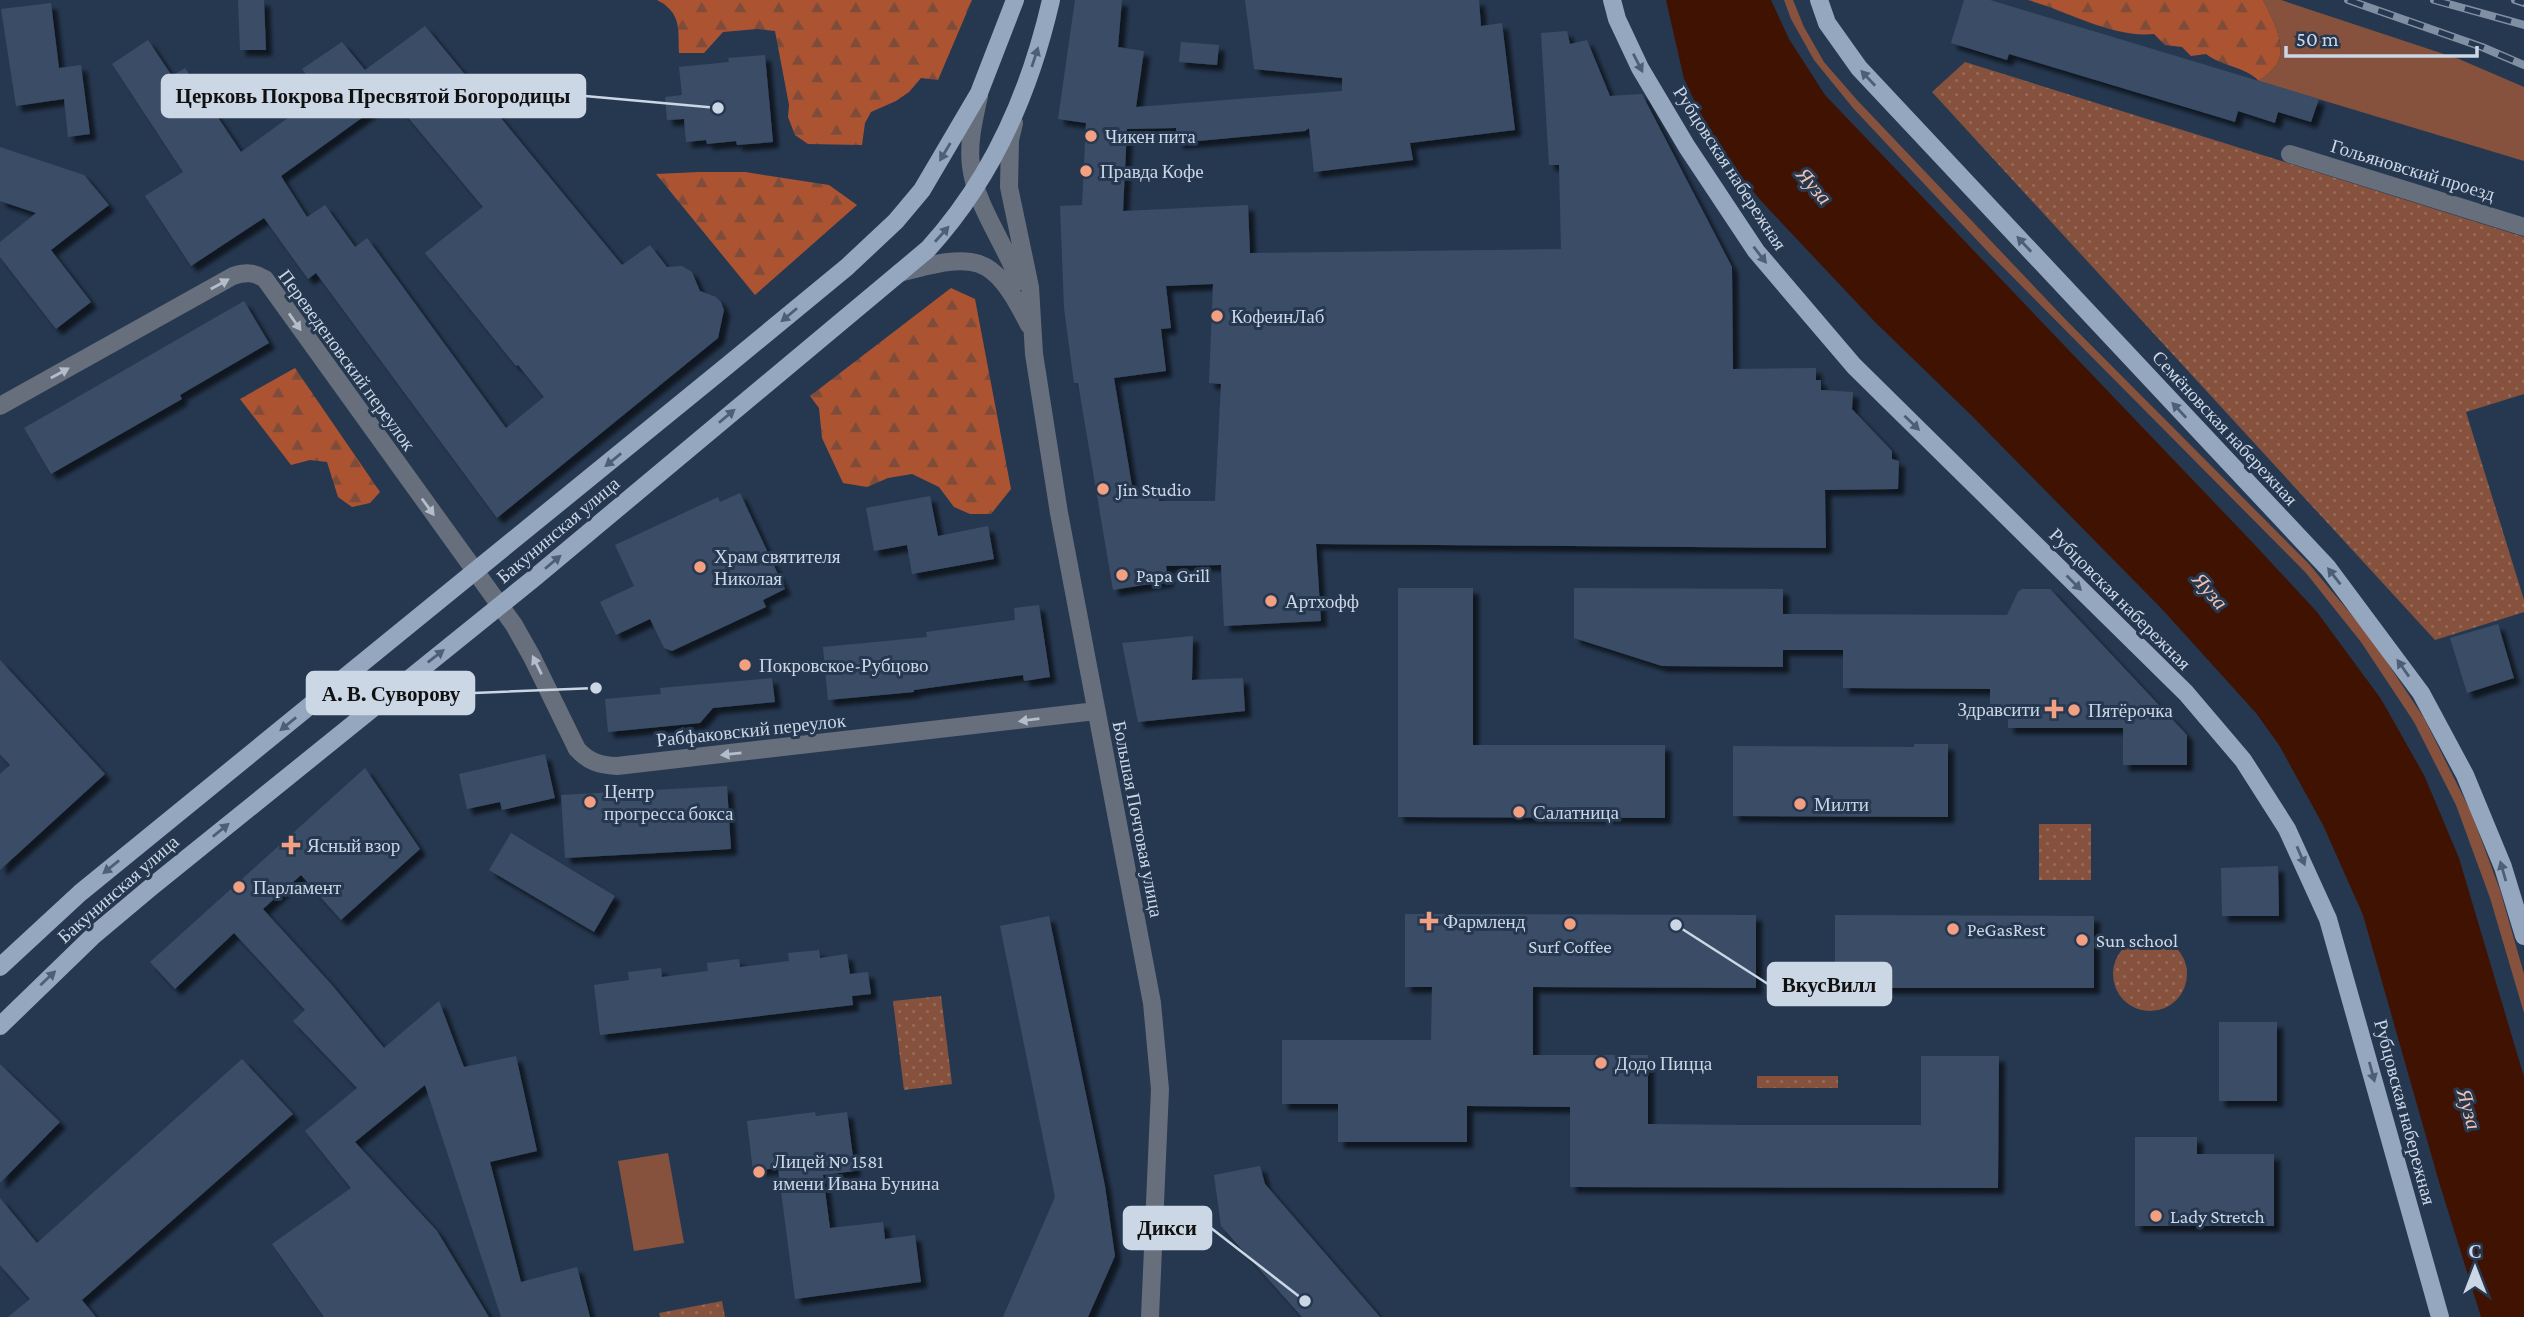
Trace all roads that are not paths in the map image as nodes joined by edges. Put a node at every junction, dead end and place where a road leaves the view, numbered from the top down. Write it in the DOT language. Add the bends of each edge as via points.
graph roads {
  1 [pos="1015,0"];
  2 [pos="1051,0"];
  3 [pos="1612,0"];
  4 [pos="1819,0"];
  5 [pos="979,93"];
  6 [pos="1016,112"];
  7 [pos="2290,154"];
  8 [pos="976,189"];
  9 [pos="2524,227"];
  10 [pos="899,273"];
  11 [pos="1032,331"];
  12 [pos="0,406"];
  13 [pos="474,573"];
  14 [pos="500,605"];
  15 [pos="1096,711"];
  16 [pos="2524,936"];
  17 [pos="0,967"];
  18 [pos="0,1026"];
  19 [pos="1150,1317"];
  20 [pos="2440,1317"];
  1 -- 5 [label="main road, Бакунинская улица"];
  6 -- 2 [label="main road, Бакунинская улица, one-way"];
  3 -- 20 [label="main road, Рубцовская набережная, one-way" via="1616,19 1640,68 1756,251 1854,366 2186,693 2243,760 2287,829 2328,919"];
  16 -- 4 [label="main road, Семёновская набережная, one-way" via="2503,867 2465,775 2421,693 2376,630 2328,568 1859,68 1827,23"];
  5 -- 8 [label="street, Большая Почтовая улица" via="971,134"];
  5 -- 13 [label="main road, Бакунинская улица, one-way" via="922,190 893,224"];
  6 -- 8 [label="main road, Бакунинская улица"];
  6 -- 11 [label="street, Большая Почтовая улица" via="1009,187 1030,287"];
  7 -- 9 [label="street, Гольяновский проезд"];
  10 -- 8 [label="main road, Бакунинская улица, one-way" via="928,249"];
  8 -- 11 [label="street, Большая Почтовая улица" via="1013,264"];
  10 -- 11 [label="street" via="943,261 978,261 1008,287"];
  14 -- 10 [label="main road, Бакунинская улица, one-way"];
  11 -- 15 [label="street, Большая Почтовая улица" via="1059,513"];
  12 -- 13 [label="street, Переведеновский переулок, one-way" via="233,276 258,275"];
  13 -- 14 [label="street, Рабфаковский переулок"];
  13 -- 17 [label="main road, Бакунинская улица, one-way" via="79,892"];
  15 -- 14 [label="street, Рабфаковский переулок, one-way" via="598,765 577,749 532,657"];
  18 -- 14 [label="main road, Бакунинская улица, one-way" via="94,935"];
  15 -- 19 [label="street, Большая Почтовая улица" via="1157,1046 1160,1116"];
}
